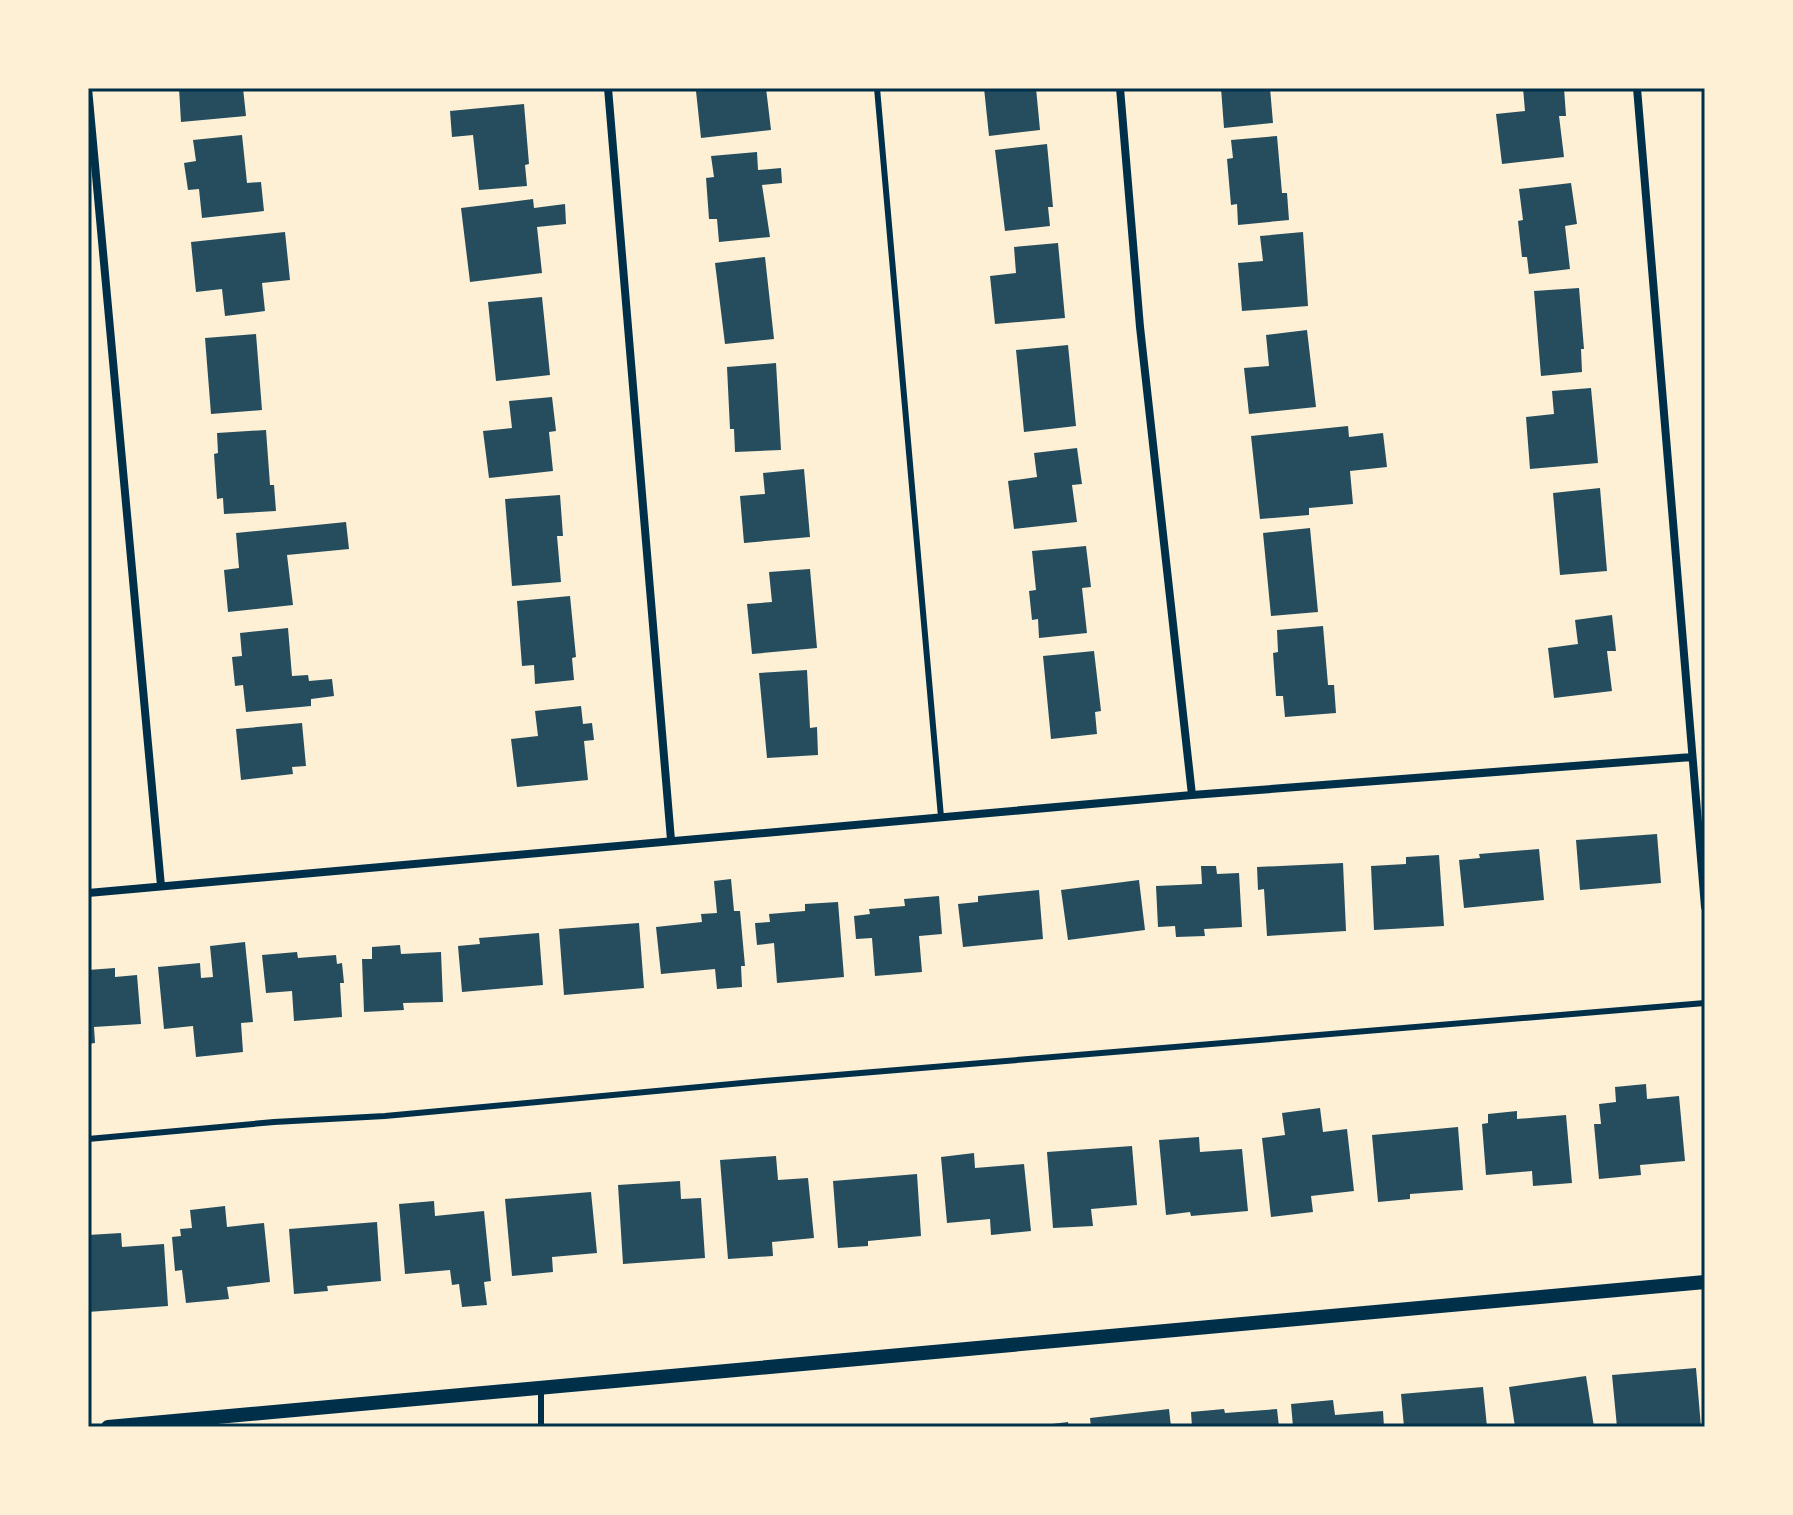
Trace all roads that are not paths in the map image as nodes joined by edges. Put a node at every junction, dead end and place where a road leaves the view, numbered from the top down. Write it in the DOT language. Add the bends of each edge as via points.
graph roads {
  1 [pos="88,88"];
  2 [pos="608,88"];
  3 [pos="877,88"];
  4 [pos="1120,88"];
  5 [pos="1637,88"];
  6 [pos="1692,757"];
  7 [pos="1192,795"];
  8 [pos="941,817"];
  9 [pos="671,840"];
  10 [pos="161,886"];
  11 [pos="88,893"];
  12 [pos="1705,907"];
  13 [pos="1705,1003"];
  14 [pos="88,1139"];
  15 [pos="1705,1282"];
  16 [pos="541,1388"];
  17 [pos="267,1420"];
  18 [pos="108,1427"];
  19 [pos="541,1427"];
  1 -- 10 [label="street"];
  2 -- 9 [label="street"];
  3 -- 8 [label="lane"];
  4 -- 7 [label="street" via="1140,327"];
  5 -- 6 [label="street"];
  6 -- 7 [label="street"];
  6 -- 12 [label="street"];
  7 -- 8 [label="street"];
  8 -- 9 [label="street"];
  9 -- 10 [label="street"];
  10 -- 11 [label="street"];
  13 -- 14 [label="lane"];
  15 -- 16 [label="street"];
  16 -- 17 [label="street"];
  16 -- 19 [label="lane"];
  17 -- 18 [label="street"];
}
